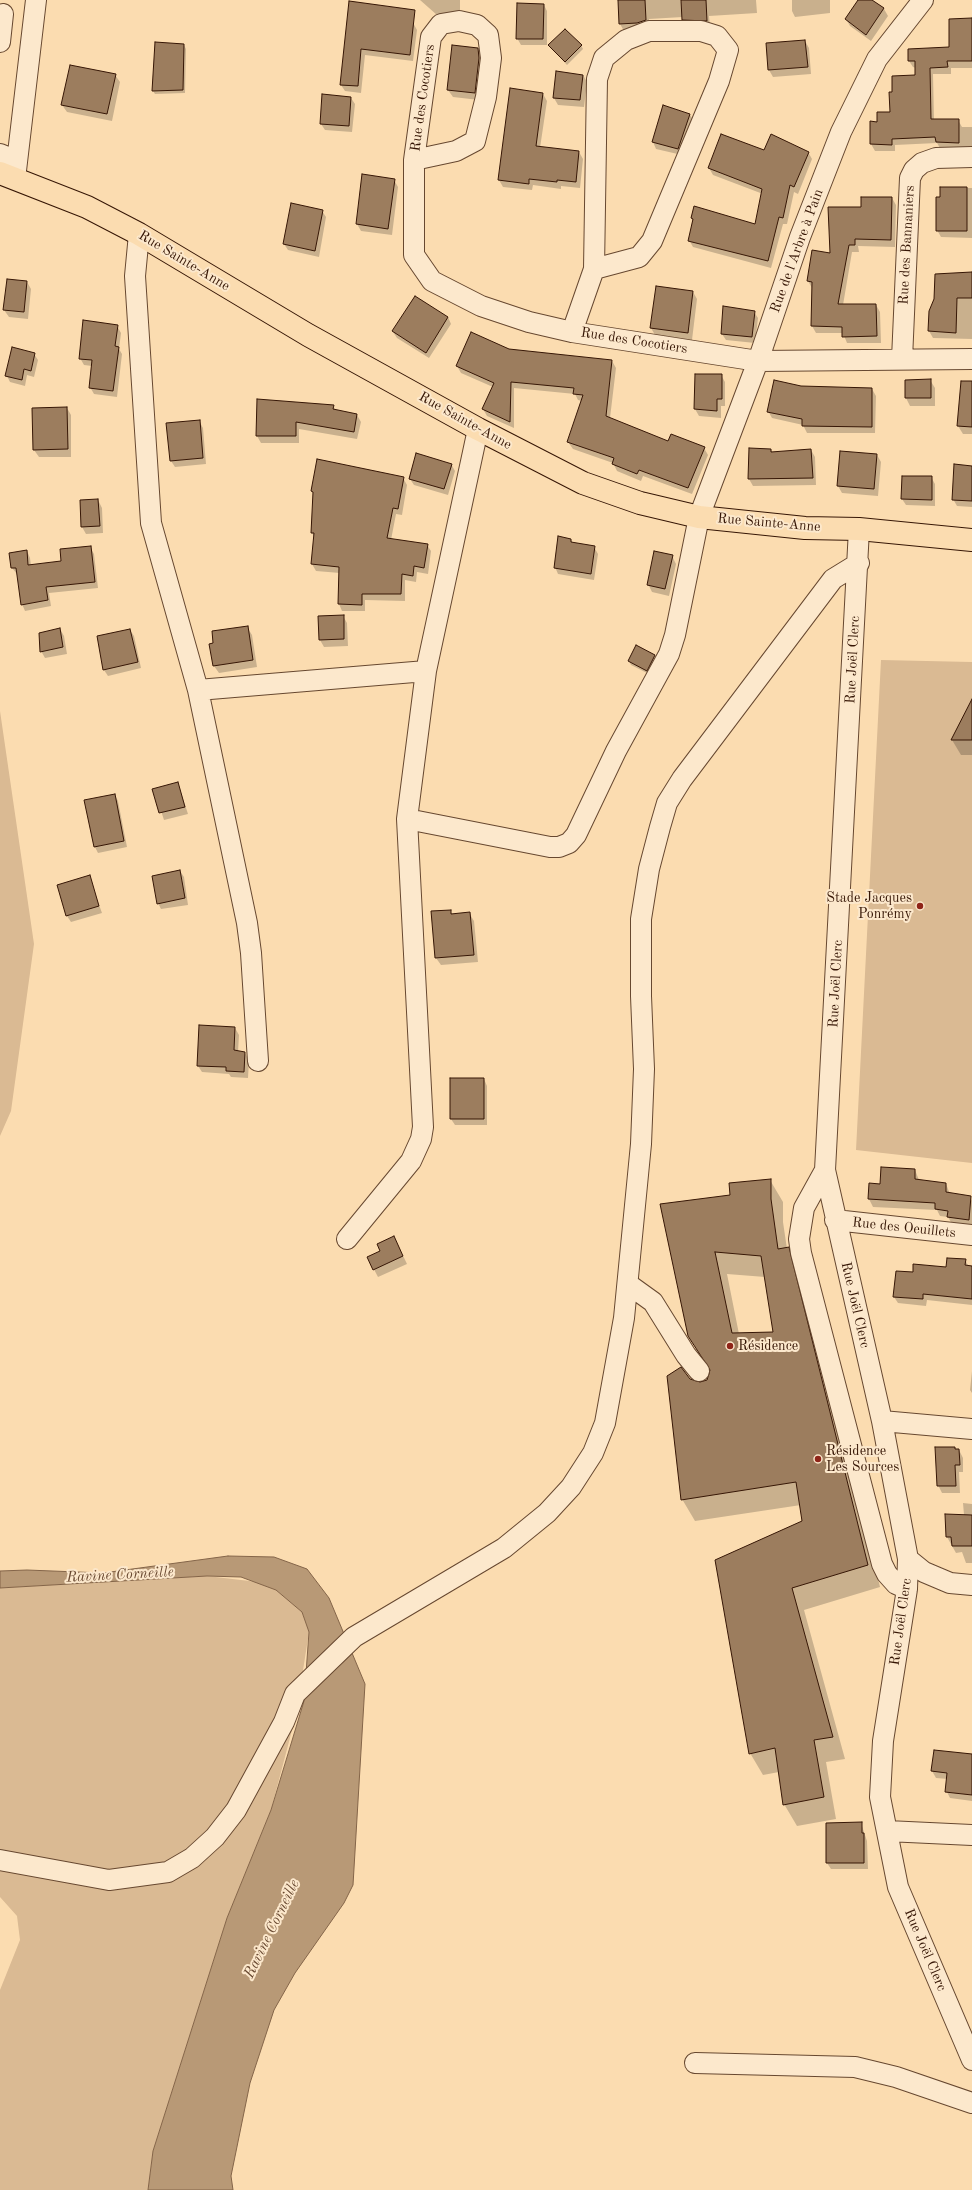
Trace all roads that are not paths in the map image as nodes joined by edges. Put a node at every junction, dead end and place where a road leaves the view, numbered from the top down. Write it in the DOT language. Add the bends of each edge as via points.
graph roads {
  1 [pos="36,0"];
  2 [pos="923,0"];
  3 [pos="4,14"];
  4 [pos="0,42"];
  5 [pos="972,156"];
  6 [pos="414,160"];
  7 [pos="8,167"];
  8 [pos="139,234"];
  9 [pos="594,269"];
  10 [pos="572,332"];
  11 [pos="972,358"];
  12 [pos="902,359"];
  13 [pos="758,361"];
  14 [pos="478,429"];
  15 [pos="699,516"];
  16 [pos="859,529"];
  17 [pos="972,540"];
  18 [pos="859,563"];
  19 [pos="426,672"];
  20 [pos="198,690"];
  21 [pos="407,820"];
  22 [pos="258,1061"];
  23 [pos="825,1170"];
  24 [pos="835,1220"];
  25 [pos="972,1235"];
  26 [pos="347,1239"];
  27 [pos="628,1284"];
  28 [pos="699,1371"];
  29 [pos="882,1421"];
  30 [pos="972,1429"];
  31 [pos="908,1559"];
  32 [pos="972,1585"];
  33 [pos="907,1589"];
  34 [pos="886,1831"];
  35 [pos="972,1835"];
  36 [pos="0,1860"];
  37 [pos="972,2060"];
  38 [pos="695,2062"];
  39 [pos="972,2104"];
  1 -- 7 [label="street"];
  2 -- 13 [label="street, Rue de l'Arbre à Pain" via="877,59 841,132 800,237"];
  3 -- 4 [label="street"];
  5 -- 12 [label="street, Rue des Bannaniers" via="936,158 922,163 910,178"];
  6 -- 6 [label="street, Rue des Cocotiers" via="431,37 441,24 459,21 477,25 488,35 491,58 486,97 475,141 456,151"];
  6 -- 10 [label="street, Rue des Cocotiers" via="414,255 432,281 481,306 529,322"];
  7 -- 8 [label="main road, Rue Sainte-Anne"];
  8 -- 14 [label="main road, Rue Sainte-Anne" via="308,335"];
  8 -- 20 [label="street" via="135,276 150,523"];
  9 -- 9 [label="street" via="597,79 604,58 626,40 650,31 701,31 717,36 728,50 719,81 652,241 639,257"];
  9 -- 10 [label="street"];
  10 -- 13 [label="street, Rue des Cocotiers"];
  11 -- 12 [label="street, Rue des Cocotiers"];
  12 -- 13 [label="street, Rue des Cocotiers"];
  13 -- 15 [label="street, Rue de l'Arbre à Pain"];
  14 -- 15 [label="main road, Rue Sainte-Anne" via="583,483 640,502"];
  14 -- 19 [label="street"];
  15 -- 16 [label="main road, Rue Sainte-Anne" via="805,528"];
  15 -- 21 [label="street, Rue de l'Arbre à Pain" via="669,654 616,751 576,835 569,843 550,847"];
  16 -- 17 [label="main road, Rue Sainte-Anne"];
  16 -- 18 [label="street, Rue Joël Clerc"];
  18 -- 23 [label="street, Rue Joël Clerc"];
  18 -- 27 [label="street" via="833,579 682,779 667,803 649,869 641,919 644,1069 642,1136"];
  19 -- 20 [label="street"];
  19 -- 21 [label="street"];
  20 -- 22 [label="street" via="250,939"];
  21 -- 26 [label="street" via="423,1127 421,1139 411,1161"];
  23 -- 24 [label="street, Rue Joël Clerc"];
  23 -- 33 [label="street" via="804,1208 799,1239 801,1253 882,1564 896,1584"];
  24 -- 25 [label="street, Rue des Oeuillets"];
  24 -- 29 [label="street, Rue Joël Clerc"];
  27 -- 28 [label="street" via="653,1302"];
  27 -- 36 [label="street" via="606,1422 593,1453 571,1487 547,1513 504,1548 354,1636 296,1694 284,1722 236,1810 215,1837 192,1858 168,1872 109,1880"];
  29 -- 30 [label="street"];
  29 -- 31 [label="street, Rue Joël Clerc"];
  31 -- 32 [label="street" via="924,1572 950,1582"];
  31 -- 33 [label="street, Rue Joël Clerc"];
  33 -- 34 [label="street, Rue Joël Clerc" via="880,1768 880,1797"];
  34 -- 35 [label="street"];
  34 -- 37 [label="street, Rue Joël Clerc" via="898,1887"];
  38 -- 39 [label="street" via="855,2067 896,2077"];
}
